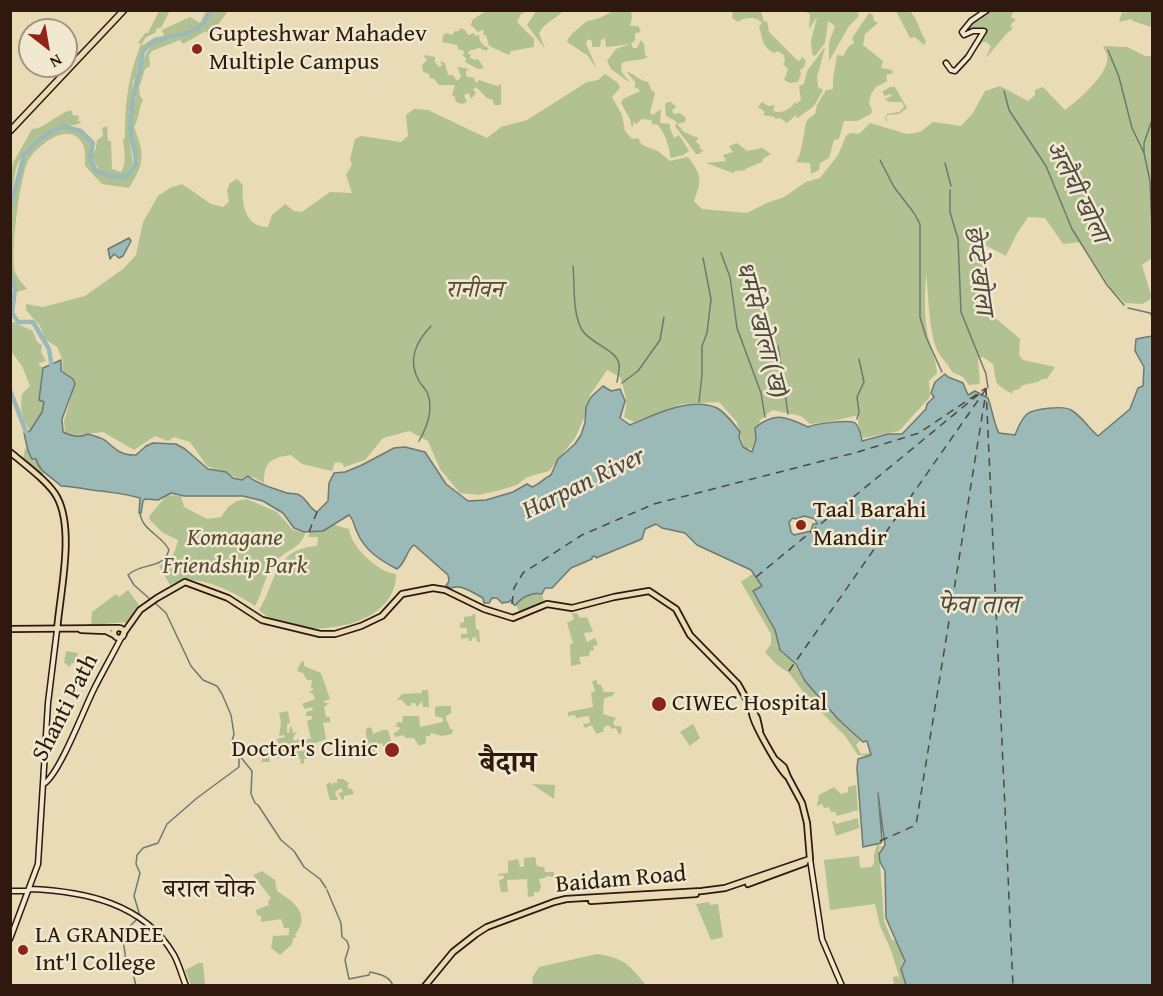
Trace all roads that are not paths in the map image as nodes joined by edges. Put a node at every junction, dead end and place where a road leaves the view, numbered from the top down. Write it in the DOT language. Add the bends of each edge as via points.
graph roads {
  1 [pos="124,10"];
  2 [pos="987,10"];
  3 [pos="946,63"];
  4 [pos="10,131"];
  5 [pos="10,452"];
  6 [pos="132,621"];
  7 [pos="118,628"];
  8 [pos="10,629"];
  9 [pos="79,629"];
  10 [pos="57,630"];
  11 [pos="123,635"];
  12 [pos="115,636"];
  13 [pos="117,646"];
  14 [pos="44,784"];
  15 [pos="808,860"];
  16 [pos="28,890"];
  17 [pos="10,891"];
  18 [pos="10,939"];
  19 [pos="186,986"];
  20 [pos="426,986"];
  21 [pos="842,986"];
  1 -- 4 [label="highway"];
  2 -- 3 [label="main road" via="963,31 964,35 984,31 968,57 955,71"];
  5 -- 10 [label="main road" via="59,502 67,544"];
  6 -- 7 [label="main road"];
  6 -- 11 [label="main road"];
  6 -- 15 [label="main road" via="150,602 186,582 228,598 262,620 330,634 374,621 400,594 427,588 441,589 513,618 547,604 572,608 649,591 676,609 690,635 742,688 760,731 799,795"];
  7 -- 9 [label="main road"];
  7 -- 11 [label="main road"];
  7 -- 12 [label="main road"];
  8 -- 10 [label="main road"];
  9 -- 10 [label="main road"];
  9 -- 12 [label="main road" via="106,631"];
  10 -- 14 [label="main road"];
  11 -- 12 [label="main road"];
  11 -- 13 [label="main road, Shanti Path"];
  12 -- 13 [label="main road, Shanti Path"];
  13 -- 14 [label="main road, Shanti Path" via="60,761"];
  14 -- 16 [label="main road" via="38,864"];
  15 -- 20 [label="main road, Baidam Road" via="750,884 714,893 554,905 477,936"];
  15 -- 21 [label="main road" via="822,939"];
  16 -- 17 [label="main road"];
  16 -- 18 [label="main road"];
  16 -- 19 [label="main road" via="71,892 116,904 140,918 174,955"];
}
